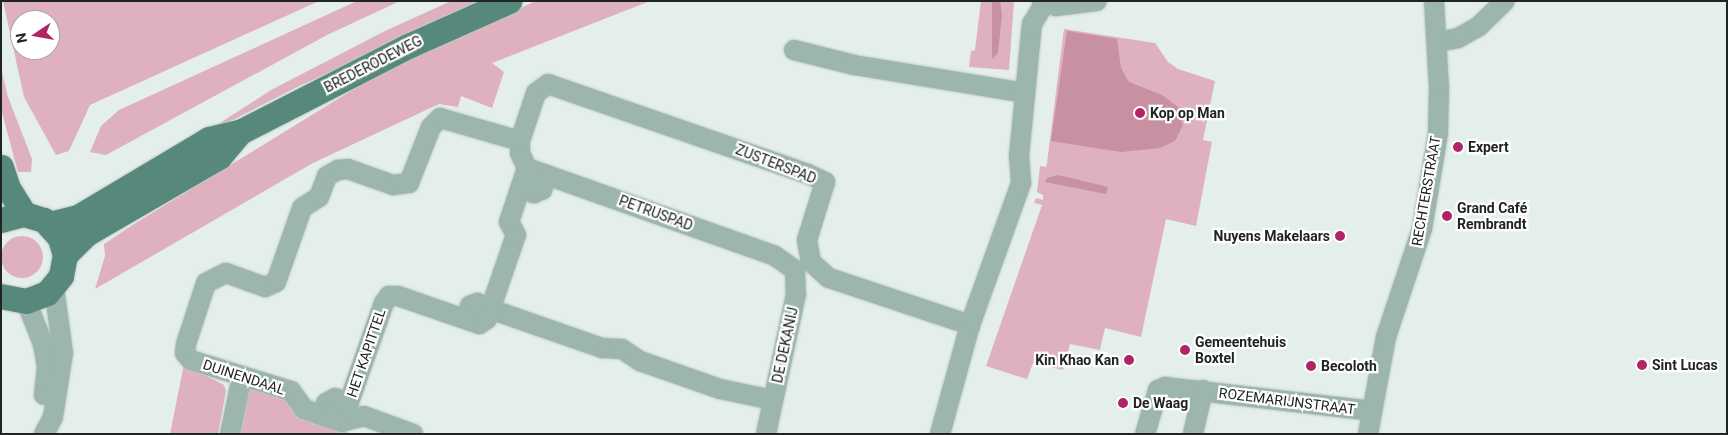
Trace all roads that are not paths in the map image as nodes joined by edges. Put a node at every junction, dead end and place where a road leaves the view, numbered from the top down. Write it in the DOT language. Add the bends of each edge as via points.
graph roads {
  1 [pos="509,1"];
  2 [pos="1097,1"];
  3 [pos="1434,1"];
  4 [pos="1505,1"];
  5 [pos="1043,3"];
  6 [pos="1438,42"];
  7 [pos="794,50"];
  8 [pos="1026,93"];
  9 [pos="240,132"];
  10 [pos="520,141"];
  11 [pos="1,166"];
  12 [pos="527,168"];
  13 [pos="546,174"];
  14 [pos="520,189"];
  15 [pos="12,217"];
  16 [pos="50,224"];
  17 [pos="65,255"];
  18 [pos="784,260"];
  19 [pos="54,287"];
  20 [pos="8,298"];
  21 [pos="490,308"];
  22 [pos="970,325"];
  23 [pos="242,376"];
  24 [pos="1203,390"];
  25 [pos="773,400"];
  26 [pos="1371,411"];
  27 [pos="345,412"];
  28 [pos="323,416"];
  29 [pos="43,434"];
  30 [pos="230,434"];
  31 [pos="413,434"];
  32 [pos="766,434"];
  33 [pos="940,434"];
  34 [pos="1145,434"];
  35 [pos="1193,434"];
  36 [pos="1368,434"];
  1 -- 9 [label="main road, BREDERODEWEG" via="408,46"];
  2 -- 5 [label="street"];
  3 -- 6 [label="street, RECHTERSTRAAT"];
  4 -- 6 [label="street" via="1478,27 1458,38"];
  5 -- 8 [label="street" via="1032,24"];
  6 -- 26 [label="street, RECHTERSTRAAT" via="1438,134 1423,221 1405,287 1386,337"];
  7 -- 8 [label="street" via="854,65"];
  8 -- 22 [label="street" via="1019,156 1021,183"];
  9 -- 16 [label="main road, BREDERODEWEG" via="209,139 78,217"];
  9 -- 17 [label="main road, BREDERODEWEG" via="219,157 86,234"];
  10 -- 12 [label="street" via="520,153"];
  10 -- 22 [label="street, ZUSTERSPAD" via="536,93 548,84 808,174 825,182 807,240 811,262 829,278"];
  10 -- 23 [label="street, DUINENDAAL" via="440,118 431,127 409,183 393,185 348,169 327,176 319,197 302,208 276,282 265,288 226,273 206,283 185,353 191,360"];
  11 -- 15 [label="main road"];
  12 -- 13 [label="street, PETRUSPAD"];
  12 -- 14 [label="street"];
  13 -- 14 [label="street" via="542,190 534,193"];
  13 -- 18 [label="street, PETRUSPAD"];
  14 -- 21 [label="street" via="509,222 516,235"];
  15 -- 16 [label="main road"];
  16 -- 17 [label="main road" via="60,238"];
  17 -- 19 [label="main road" via="61,276"];
  18 -- 25 [label="street, DE DEKANIJ" via="795,270 796,288"];
  19 -- 20 [label="main road" via="37,298"];
  19 -- 29 [label="street" via="63,353 52,418"];
  20 -- 29 [label="street" via="37,323 47,366"];
  21 -- 25 [label="street" via="602,348 622,348 640,361 712,387"];
  21 -- 27 [label="street, HET KAPITTEL" via="487,319 479,324 398,296 389,296 384,302"];
  22 -- 33 [label="street"];
  23 -- 28 [label="street, DUINENDAAL" via="291,392 304,410"];
  23 -- 30 [label="street"];
  24 -- 26 [label="street, ROZEMARIJNSTRAAT"];
  24 -- 34 [label="street, ROZEMARIJNSTRAAT" via="1174,386 1158,390"];
  24 -- 35 [label="street"];
  25 -- 32 [label="street, DE DEKANIJ"];
  26 -- 36 [label="street, RECHTERSTRAAT"];
  27 -- 28 [label="street, HET KAPITTEL" via="335,398 326,403"];
  27 -- 31 [label="street"];
}
